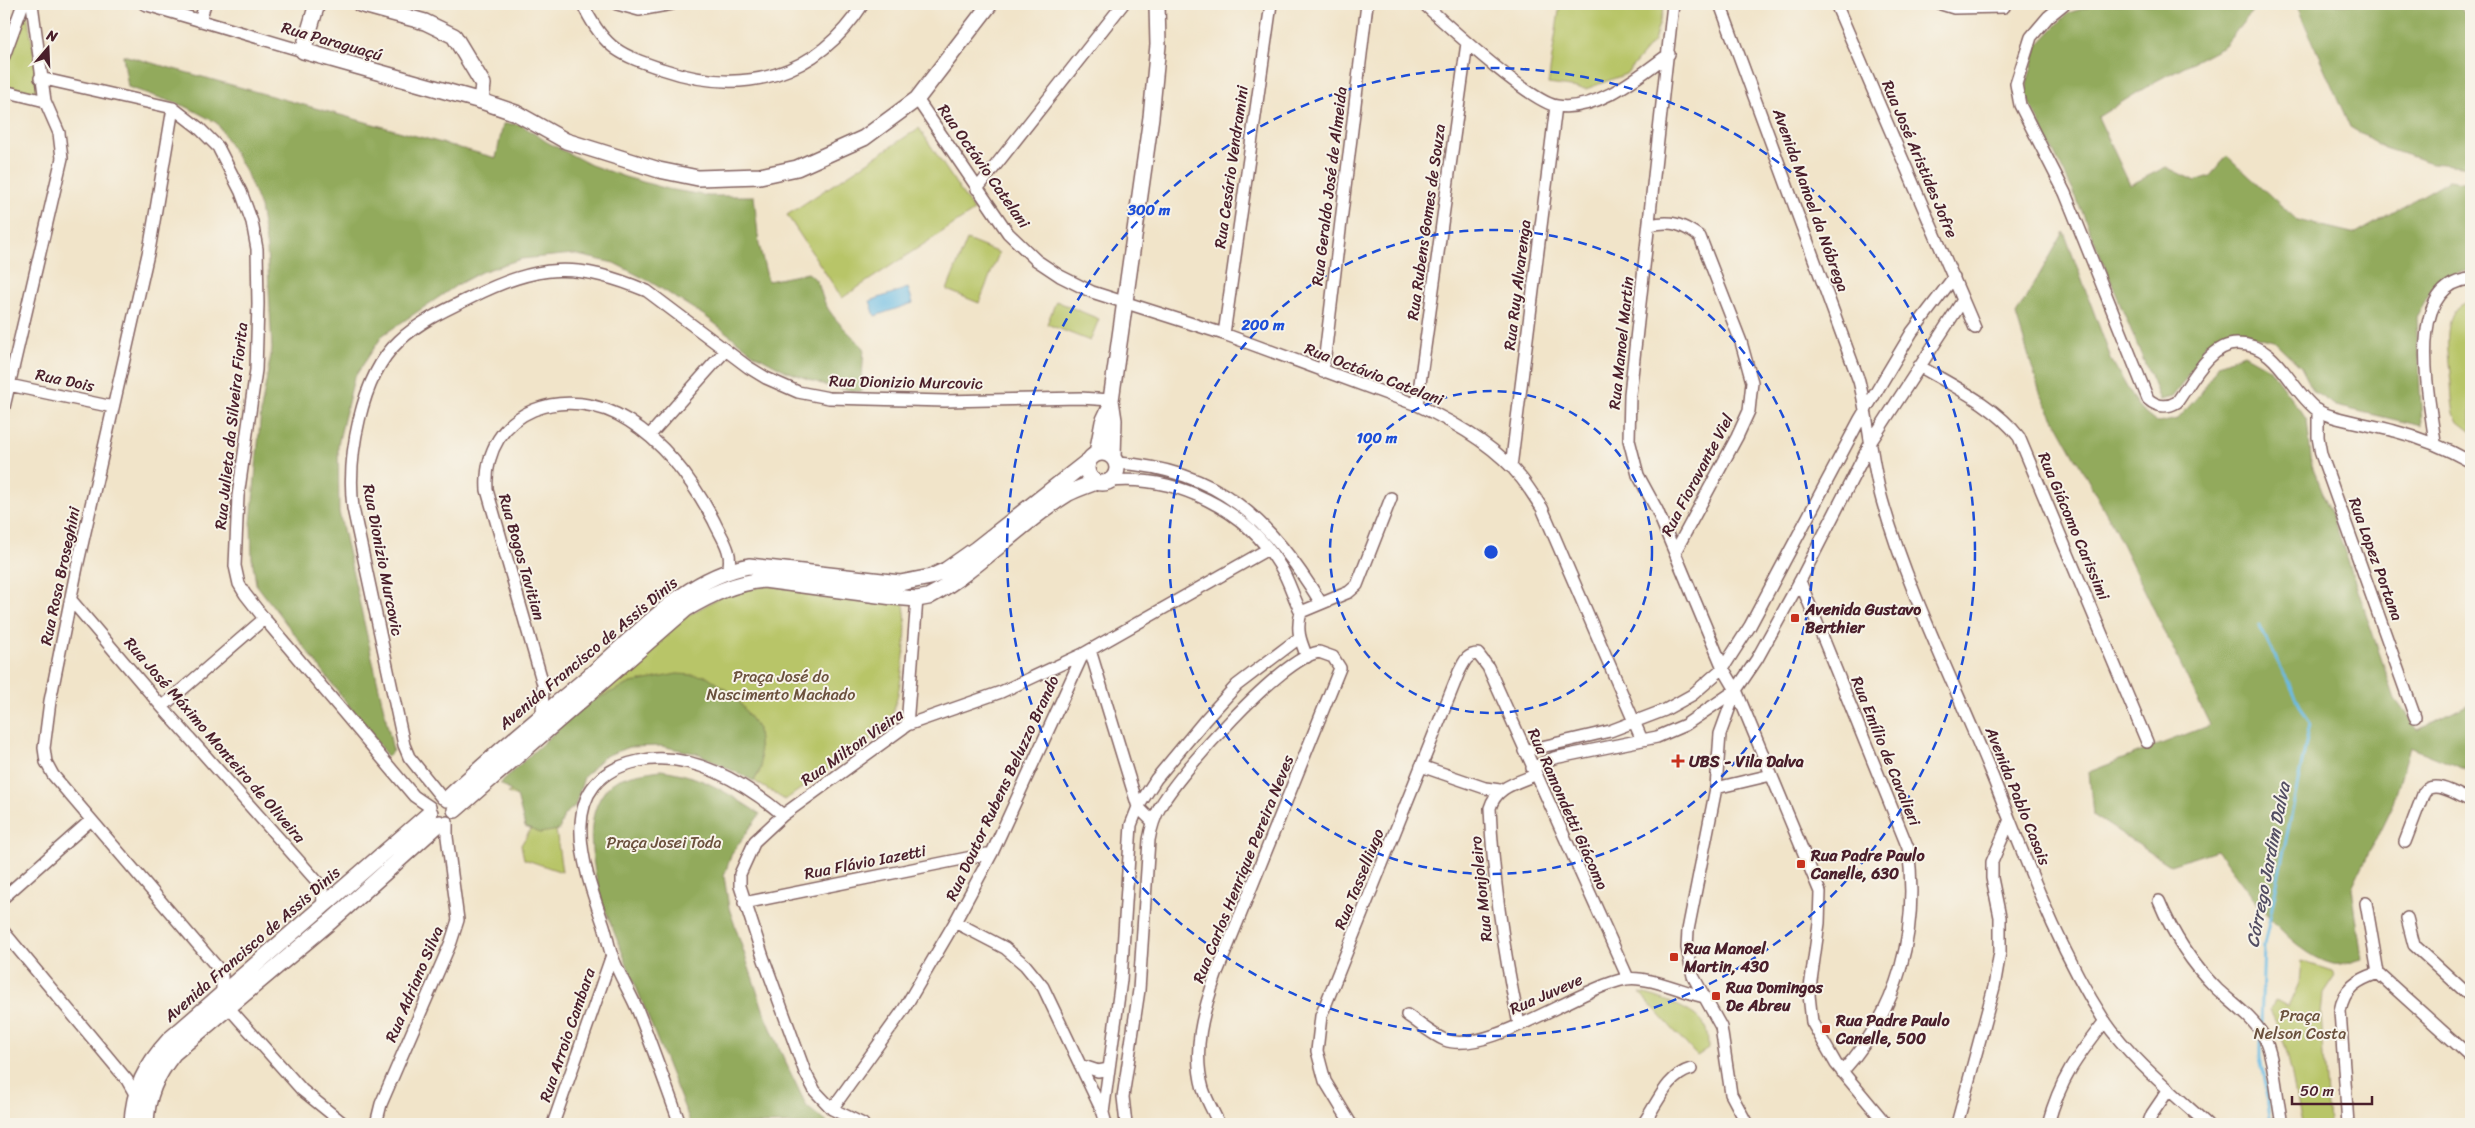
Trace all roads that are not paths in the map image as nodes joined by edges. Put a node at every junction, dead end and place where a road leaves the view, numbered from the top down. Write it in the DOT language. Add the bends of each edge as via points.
graph roads {
  1 [pos="23,4"];
  2 [pos="32,4"];
  3 [pos="144,4"];
  4 [pos="205,4"];
  5 [pos="317,4"];
  6 [pos="360,4"];
  7 [pos="586,4"];
  8 [pos="617,4"];
  9 [pos="672,4"];
  10 [pos="864,4"];
  11 [pos="990,4"];
  12 [pos="1123,4"];
  13 [pos="1157,4"];
  14 [pos="1271,4"];
  15 [pos="1367,4"];
  16 [pos="1424,4"];
  17 [pos="1673,4"];
  18 [pos="1720,4"];
  19 [pos="1836,4"];
  20 [pos="1941,4"];
  21 [pos="2064,4"];
  22 [pos="2004,7"];
  23 [pos="399,9"];
  24 [pos="200,21"];
  25 [pos="1467,43"];
  26 [pos="303,51"];
  27 [pos="1669,54"];
  28 [pos="4,56"];
  29 [pos="40,78"];
  30 [pos="4,91"];
  31 [pos="916,99"];
  32 [pos="45,101"];
  33 [pos="481,101"];
  34 [pos="1556,106"];
  35 [pos="173,108"];
  36 [pos="977,189"];
  37 [pos="1650,225"];
  38 [pos="1954,277"];
  39 [pos="2471,279"];
  40 [pos="1963,300"];
  41 [pos="1124,303"];
  42 [pos="1975,328"];
  43 [pos="1224,334"];
  44 [pos="725,351"];
  45 [pos="1919,366"];
  46 [pos="1324,372"];
  47 [pos="9,385"];
  48 [pos="1111,403"];
  49 [pos="1417,405"];
  50 [pos="4,407"];
  51 [pos="114,407"];
  52 [pos="1867,409"];
  53 [pos="2318,410"];
  54 [pos="649,436"];
  55 [pos="1872,440"];
  56 [pos="2435,443"];
  57 [pos="1093,457"];
  58 [pos="1115,460"];
  59 [pos="2471,462"];
  60 [pos="1511,467"];
  61 [pos="1857,471"];
  62 [pos="1876,477"];
  63 [pos="1103,482"];
  64 [pos="1392,498"];
  65 [pos="1268,549"];
  66 [pos="1674,552"];
  67 [pos="728,570"];
  68 [pos="1306,578"];
  69 [pos="1800,581"];
  70 [pos="1290,585"];
  71 [pos="917,599"];
  72 [pos="71,600"];
  73 [pos="1321,603"];
  74 [pos="1301,612"];
  75 [pos="265,618"];
  76 [pos="1299,638"];
  77 [pos="1086,652"];
  78 [pos="1478,654"];
  79 [pos="1307,657"];
  80 [pos="1723,668"];
  81 [pos="1736,690"];
  82 [pos="162,707"];
  83 [pos="542,716"];
  84 [pos="2415,717"];
  85 [pos="1636,722"];
  86 [pos="907,725"];
  87 [pos="1642,740"];
  88 [pos="2147,742"];
  89 [pos="1524,751"];
  90 [pos="409,757"];
  91 [pos="1421,766"];
  92 [pos="390,768"];
  93 [pos="1533,772"];
  94 [pos="423,773"];
  95 [pos="1771,775"];
  96 [pos="406,786"];
  97 [pos="1716,788"];
  98 [pos="1500,790"];
  99 [pos="2471,801"];
  100 [pos="1138,807"];
  101 [pos="441,810"];
  102 [pos="783,816"];
  103 [pos="91,820"];
  104 [pos="1152,822"];
  105 [pos="2008,822"];
  106 [pos="2405,842"];
  107 [pos="992,853"];
  108 [pos="4,897"];
  109 [pos="2159,901"];
  110 [pos="744,903"];
  111 [pos="2366,903"];
  112 [pos="323,905"];
  113 [pos="2407,918"];
  114 [pos="955,922"];
  115 [pos="4,932"];
  116 [pos="612,955"];
  117 [pos="2378,973"];
  118 [pos="1628,978"];
  119 [pos="1704,997"];
  120 [pos="2471,997"];
  121 [pos="226,1001"];
  122 [pos="1407,1015"];
  123 [pos="2105,1022"];
  124 [pos="1520,1024"];
  125 [pos="2471,1057"];
  126 [pos="1080,1066"];
  127 [pos="1109,1069"];
  128 [pos="1691,1069"];
  129 [pos="1842,1072"];
  130 [pos="2169,1089"];
  131 [pos="135,1094"];
  132 [pos="832,1108"];
  133 [pos="1105,1119"];
  134 [pos="132,1124"];
  135 [pos="146,1124"];
  136 [pos="344,1124"];
  137 [pos="376,1124"];
  138 [pos="553,1124"];
  139 [pos="680,1124"];
  140 [pos="863,1124"];
  141 [pos="1126,1124"];
  142 [pos="1219,1124"];
  143 [pos="1351,1124"];
  144 [pos="1643,1124"];
  145 [pos="1747,1124"];
  146 [pos="1886,1124"];
  147 [pos="1957,1124"];
  148 [pos="2048,1124"];
  149 [pos="2148,1124"];
  150 [pos="2207,1124"];
  151 [pos="2282,1124"];
  152 [pos="2348,1124"];
  1 -- 28 [label="street"];
  2 -- 29 [label="street"];
  3 -- 24 [label="street, Rua Paraguaçú"];
  4 -- 24 [label="street"];
  5 -- 26 [label="main road"];
  6 -- 23 [label="main road"];
  7 -- 10 [label="street" via="585,9 606,43 626,57 702,80 734,83 762,79 820,54 842,34"];
  8 -- 9 [label="street" via="639,10"];
  11 -- 31 [label="main road"];
  12 -- 36 [label="street"];
  13 -- 41 [label="main road" via="1158,45 1151,117"];
  14 -- 43 [label="street, Rua Cesário Vendramini"];
  15 -- 46 [label="street, Rua Geraldo José de Almeida"];
  16 -- 25 [label="street"];
  17 -- 27 [label="street, Rua Manoel Martin"];
  18 -- 52 [label="street, Avenida Manoel da Nóbrega"];
  19 -- 38 [label="street, Rua José Aristides Jofre"];
  20 -- 22 [label="street" via="1954,8"];
  21 -- 53 [label="street" via="2031,37 2016,84 2020,105 2066,193 2148,399 2162,406 2177,402 2217,351 2236,343 2266,352"];
  23 -- 33 [label="main road" via="454,36 483,84"];
  24 -- 26 [label="street, Rua Paraguaçú"];
  25 -- 34 [label="street" via="1527,91"];
  25 -- 49 [label="street, Rua Rubens Gomes de Souza"];
  26 -- 33 [label="main road, Rua Paraguaçú"];
  27 -- 34 [label="street" via="1637,79 1588,104"];
  27 -- 37 [label="street, Rua Manoel Martin"];
  29 -- 32 [label="street"];
  29 -- 35 [label="street, Rua Julieta da Silveira Fiorita"];
  30 -- 32 [label="street"];
  31 -- 33 [label="main road" via="864,138 834,154 798,168 729,178 698,178 595,151"];
  31 -- 36 [label="street, Rua Octávio Catelani"];
  32 -- 47 [label="street" via="59,134 62,158"];
  34 -- 60 [label="street, Rua Ruy Alvarenga"];
  35 -- 51 [label="street, Rua Rosa Broseghini" via="150,245"];
  35 -- 75 [label="street, Rua Julieta da Silveira Fiorita" via="218,147 241,192 257,249 256,370 238,496 235,556 239,584"];
  36 -- 41 [label="street, Rua Octávio Catelani" via="1008,233 1036,260 1092,292"];
  37 -- 66 [label="street, Rua Manoel Martin" via="1630,394 1629,440 1638,475"];
  37 -- 66 [label="street, Rua Fioravante Viel" via="1666,222 1686,227 1700,238 1741,342 1752,382 1749,411"];
  38 -- 40 [label="street, Rua José Aristides Jofre"];
  38 -- 52 [label="street" via="1912,332"];
  39 -- 56 [label="street" via="2450,286 2428,315 2425,357"];
  40 -- 42 [label="street, Rua José Aristides Jofre"];
  40 -- 45 [label="street"];
  41 -- 43 [label="street, Rua Octávio Catelani"];
  41 -- 48 [label="main road"];
  43 -- 46 [label="street, Rua Octávio Catelani"];
  44 -- 48 [label="street, Rua Dionizio Murcovic" via="766,378 814,396 864,401 1080,398"];
  44 -- 54 [label="street"];
  44 -- 90 [label="street, Rua Dionizio Murcovic" via="647,290 583,271 560,270 536,272 486,290 441,312 397,343 384,360 364,406 355,435 350,474 353,508 399,724"];
  45 -- 55 [label="street"];
  45 -- 88 [label="street, Rua Giácomo Carissimi" via="2004,419 2019,437"];
  46 -- 49 [label="street, Rua Octávio Catelani"];
  47 -- 50 [label="street"];
  47 -- 51 [label="street, Rua Dois"];
  48 -- 57 [label="main road"];
  48 -- 58 [label="main road"];
  49 -- 60 [label="street, Rua Octávio Catelani" via="1468,434"];
  51 -- 72 [label="street, Rua Rosa Broseghini"];
  52 -- 55 [label="street, Avenida Manoel da Nóbrega"];
  52 -- 80 [label="street" via="1750,626"];
  53 -- 56 [label="street"];
  53 -- 84 [label="street, Rua Lopez Portana" via="2321,454"];
  54 -- 67 [label="street, Rua Bogos Tavitian" via="688,478 730,554"];
  54 -- 83 [label="street, Rua Bogos Tavitian" via="610,411 584,405 557,405 526,412 513,420 498,437 488,463 487,490 543,684"];
  55 -- 61 [label="street"];
  55 -- 62 [label="street, Avenida Pablo Casais"];
  56 -- 59 [label="street"];
  57 -- 58 [label="main road" via="1109,454"];
  57 -- 63 [label="main road" via="1088,473"];
  57 -- 67 [label="main road, Avenida Francisco de Assis Dinis" via="976,548 931,577 900,582 766,566"];
  58 -- 63 [label="main road" via="1116,476"];
  58 -- 68 [label="street" via="1168,470 1228,494 1268,530"];
  60 -- 85 [label="street, Rua Octávio Catelani" via="1542,508"];
  61 -- 62 [label="street"];
  61 -- 69 [label="street"];
  62 -- 105 [label="street, Avenida Pablo Casais" via="1900,556 1992,775"];
  63 -- 65 [label="street, Avenida Francisco de Assis Dinis" via="1145,480 1197,494 1229,513"];
  63 -- 71 [label="main road, Avenida Francisco de Assis Dinis" via="1070,493 940,591"];
  64 -- 73 [label="street" via="1357,585 1349,592"];
  65 -- 70 [label="street, Avenida Francisco de Assis Dinis"];
  65 -- 77 [label="street, Rua Milton Vieira"];
  66 -- 80 [label="street, Rua Manoel Martin"];
  67 -- 83 [label="main road, Avenida Francisco de Assis Dinis" via="692,588"];
  68 -- 70 [label="street"];
  68 -- 73 [label="street"];
  69 -- 81 [label="street"];
  69 -- 129 [label="street, Rua Emílio de Cavalieri" via="1908,848 1912,873 1909,938 1899,978 1885,1012 1856,1057"];
  70 -- 74 [label="street, Avenida Francisco de Assis Dinis"];
  71 -- 86 [label="street"];
  71 -- 101 [label="main road, Avenida Francisco de Assis Dinis" via="764,580 724,588 686,609"];
  72 -- 82 [label="street, Rua José Máximo Monteiro de Oliveira"];
  72 -- 103 [label="street, Rua Rosa Broseghini" via="50,701 44,748 46,762"];
  73 -- 74 [label="street"];
  74 -- 76 [label="street" via="1297,630"];
  75 -- 82 [label="street"];
  75 -- 92 [label="street, Rua Julieta da Silveira Fiorita"];
  76 -- 79 [label="street"];
  76 -- 100 [label="street" via="1238,685 1156,778"];
  77 -- 86 [label="street, Rua Milton Vieira" via="1001,692"];
  77 -- 100 [label="street"];
  77 -- 107 [label="street, Rua Doutor Rubens Beluzzo Brando"];
  78 -- 89 [label="street, Rua Ramondetti Giácomo" via="1488,667"];
  78 -- 91 [label="street, Rua Tasselliugo" via="1466,658"];
  79 -- 104 [label="street" via="1248,702 1185,775"];
  79 -- 142 [label="street, Rua Carlos Henrique Pereira Neves" via="1319,652 1328,654 1340,668 1216,975 1201,1028 1198,1050 1203,1089"];
  80 -- 81 [label="street, Rua Manoel Martin"];
  80 -- 85 [label="street" via="1692,695"];
  81 -- 87 [label="street" via="1685,725"];
  81 -- 95 [label="street, Rua Manoel Martin"];
  81 -- 97 [label="street" via="1720,734"];
  82 -- 112 [label="street, Rua José Máximo Monteiro de Oliveira" via="322,887"];
  83 -- 101 [label="main road, Avenida Francisco de Assis Dinis"];
  85 -- 87 [label="street, Rua Octávio Catelani"];
  85 -- 89 [label="street"];
  86 -- 102 [label="street, Rua Milton Vieira"];
  87 -- 93 [label="street" via="1554,758"];
  89 -- 93 [label="street, Rua Ramondetti Giácomo"];
  90 -- 92 [label="street"];
  90 -- 94 [label="street, Rua Dionizio Murcovic"];
  91 -- 98 [label="street"];
  91 -- 143 [label="street, Rua Tasselliugo" via="1321,1016 1317,1051 1325,1081"];
  92 -- 96 [label="street, Rua Julieta da Silveira Fiorita"];
  93 -- 98 [label="street"];
  93 -- 118 [label="street, Rua Ramondetti Giácomo"];
  94 -- 96 [label="street"];
  94 -- 101 [label="street, Rua Dionizio Murcovic"];
  95 -- 97 [label="street"];
  95 -- 129 [label="street, Rua Manoel Martin" via="1820,892 1809,995 1812,1022"];
  96 -- 101 [label="street, Rua Julieta da Silveira Fiorita" via="422,802"];
  97 -- 119 [label="street" via="1688,930 1687,948 1693,976"];
  98 -- 124 [label="street, Rua Monjoleiro" via="1492,799 1490,808 1491,838 1504,952"];
  99 -- 106 [label="street" via="2434,786 2428,787"];
  100 -- 104 [label="street"];
  100 -- 127 [label="street" via="1132,825 1123,960"];
  101 -- 112 [label="main road, Avenida Francisco de Assis Dinis"];
  101 -- 121 [label="main road, Avenida Francisco de Assis Dinis"];
  101 -- 137 [label="street, Rua Adriano Silva" via="458,920 381,1104"];
  102 -- 110 [label="street, Rua Milton Vieira" via="755,841 742,866 740,886"];
  102 -- 116 [label="street" via="733,782 695,763 651,758 618,766 605,774 586,798 580,829 584,862"];
  103 -- 108 [label="street"];
  103 -- 121 [label="street, Rua Rosa Broseghini" via="217,967 222,976"];
  104 -- 141 [label="street" via="1139,990 1123,1098"];
  105 -- 123 [label="street, Avenida Pablo Casais" via="2073,966"];
  105 -- 147 [label="street" via="1992,862 2000,917 1997,970"];
  107 -- 110 [label="street, Rua Flávio Iazetti"];
  107 -- 114 [label="street, Rua Doutor Rubens Beluzzo Brando"];
  109 -- 151 [label="street" via="2176,939 2192,962 2263,1035"];
  110 -- 132 [label="street, Rua Milton Vieira" via="805,1072 815,1091"];
  111 -- 117 [label="street"];
  112 -- 121 [label="main road, Avenida Francisco de Assis Dinis"];
  113 -- 120 [label="street" via="2414,945"];
  114 -- 126 [label="street" via="1004,948 1026,965 1043,986"];
  114 -- 132 [label="street, Rua Doutor Rubens Beluzzo Brando" via="904,1009"];
  115 -- 131 [label="street"];
  116 -- 138 [label="street, Rua Arroio Cambara"];
  116 -- 139 [label="street" via="637,1010"];
  117 -- 125 [label="street"];
  117 -- 152 [label="street" via="2347,989 2341,1004"];
  118 -- 119 [label="street, Rua Juveve"];
  118 -- 124 [label="street, Rua Juveve" via="1595,989"];
  119 -- 145 [label="street" via="1721,1027 1731,1094"];
  121 -- 131 [label="main road, Avenida Francisco de Assis Dinis" via="169,1040 147,1068"];
  121 -- 135 [label="main road, Avenida Francisco de Assis Dinis" via="165,1065 150,1094"];
  121 -- 136 [label="street" via="302,1090"];
  122 -- 124 [label="street, Rua Juveve" via="1445,1040 1463,1043"];
  123 -- 130 [label="street, Avenida Pablo Casais"];
  123 -- 148 [label="street" via="2072,1063 2055,1097"];
  126 -- 127 [label="street" via="1098,1071"];
  126 -- 133 [label="street"];
  127 -- 133 [label="street"];
  128 -- 144 [label="street" via="1680,1072 1668,1083"];
  129 -- 146 [label="street, Rua Manoel Martin"];
  130 -- 149 [label="street"];
  130 -- 150 [label="street, Avenida Pablo Casais"];
  131 -- 134 [label="main road, Avenida Francisco de Assis Dinis"];
  132 -- 140 [label="street, Rua Milton Vieira"];
}
